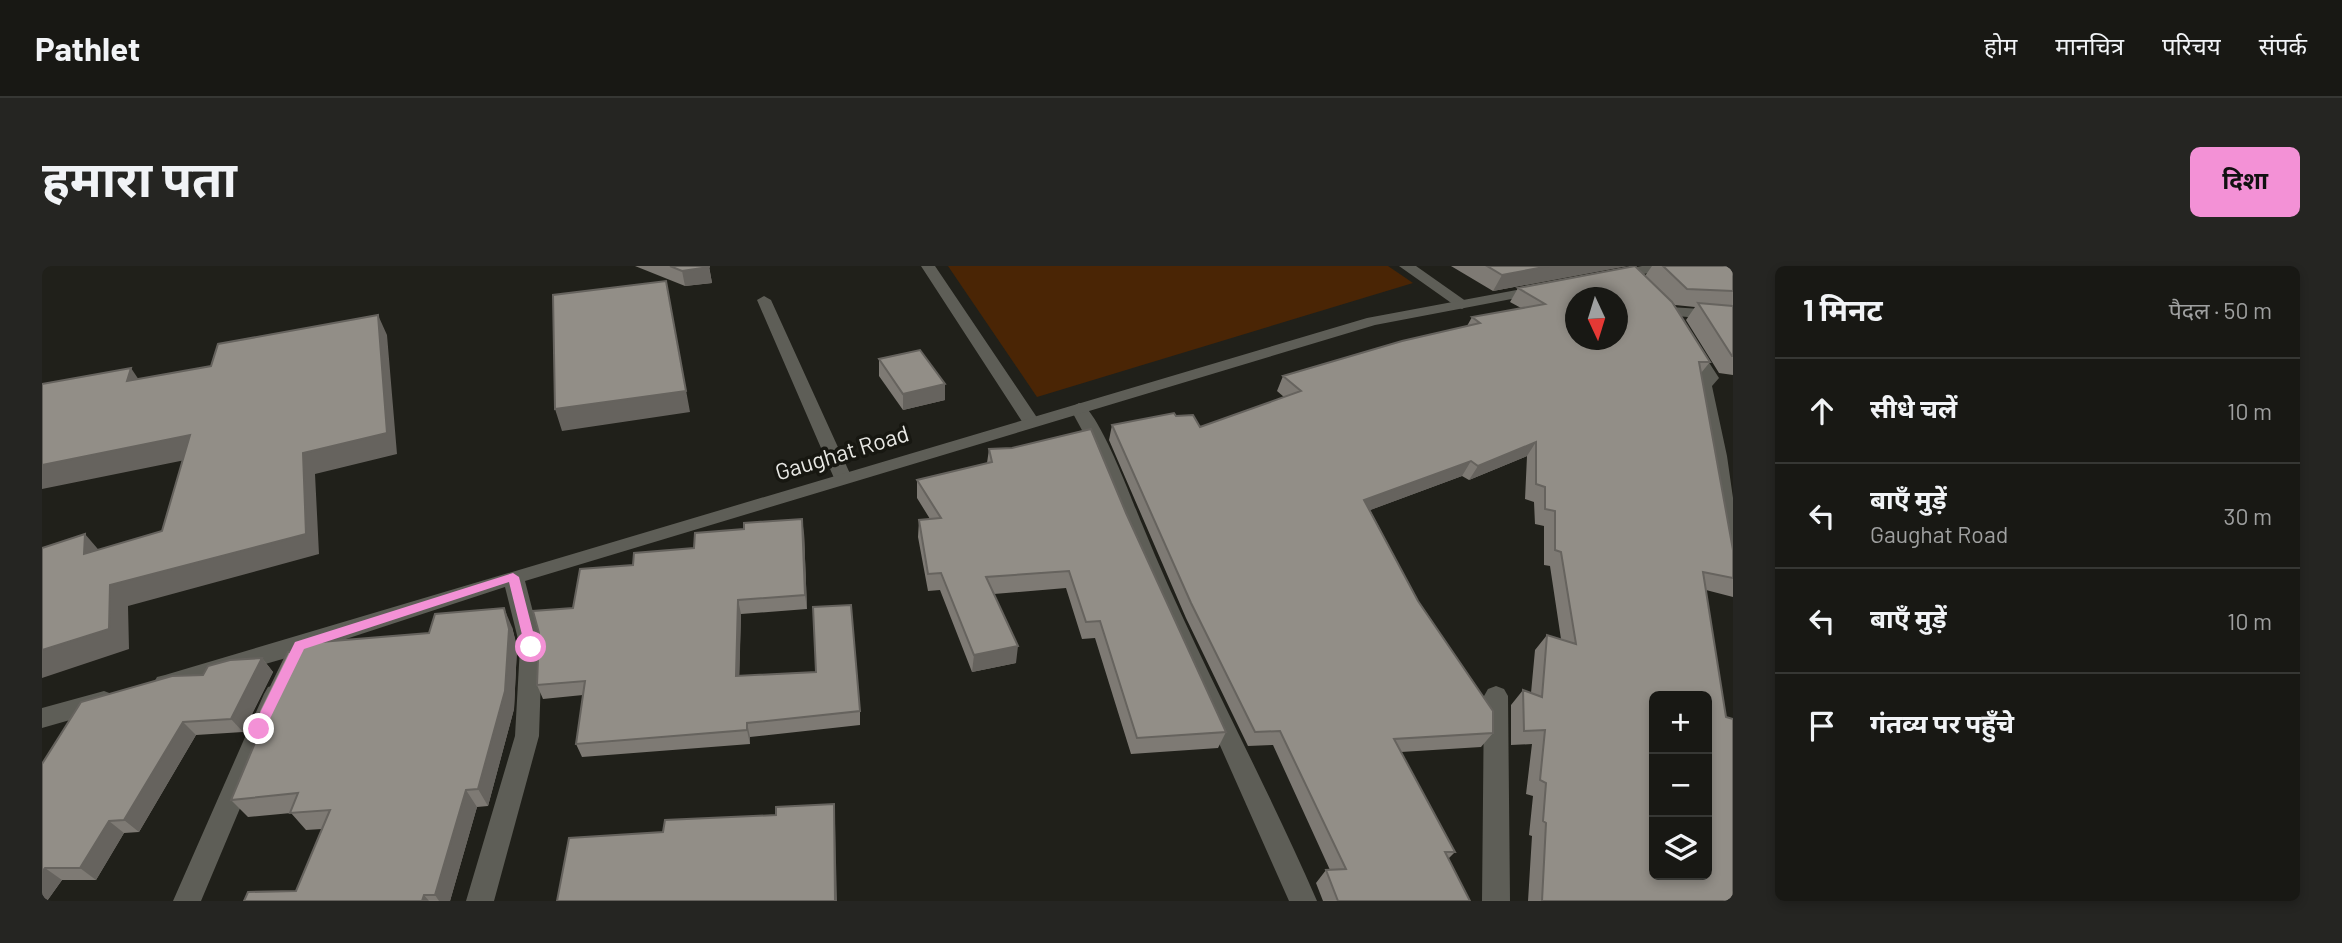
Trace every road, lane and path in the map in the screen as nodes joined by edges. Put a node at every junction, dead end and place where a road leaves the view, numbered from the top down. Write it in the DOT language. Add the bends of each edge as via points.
graph roads {
  1 [pos="928,266"];
  2 [pos="1406,266"];
  3 [pos="1664,266"];
  4 [pos="1630,273"];
  5 [pos="1591,280"];
  6 [pos="1565,285"];
  7 [pos="1644,286"];
  8 [pos="764,300"];
  9 [pos="1462,304"];
  10 [pos="1733,316"];
  11 [pos="1079,408"];
  12 [pos="1031,422"];
  13 [pos="842,478"];
  14 [pos="1733,574"];
  15 [pos="513,577"];
  16 [pos="300,646"];
  17 [pos="145,689"];
  18 [pos="119,696"];
  19 [pos="1496,696"];
  20 [pos="42,718"];
  21 [pos="187,901"];
  22 [pos="480,901"];
  23 [pos="1303,901"];
  24 [pos="1496,901"];
  1 -- 12 [label="street"];
  2 -- 9 [label="street"];
  3 -- 4 [label="street"];
  4 -- 5 [label="street"];
  4 -- 7 [label="street"];
  6 -- 9 [label="street, Gaughat Road"];
  8 -- 13 [label="street"];
  9 -- 11 [label="street, Gaughat Road" via="1372,321"];
  10 -- 14 [label="street" via="1665,307 1711,379 1703,385 1718,456"];
  11 -- 12 [label="street, Gaughat Road"];
  11 -- 23 [label="street" via="1105,456"];
  12 -- 13 [label="street, Gaughat Road"];
  13 -- 15 [label="street, Gaughat Road"];
  15 -- 16 [label="street, Gaughat Road"];
  15 -- 22 [label="street" via="531,647 527,736"];
  16 -- 17 [label="street, Gaughat Road"];
  16 -- 21 [label="street" via="259,729"];
  18 -- 20 [label="street"];
  19 -- 24 [label="street"];
}
